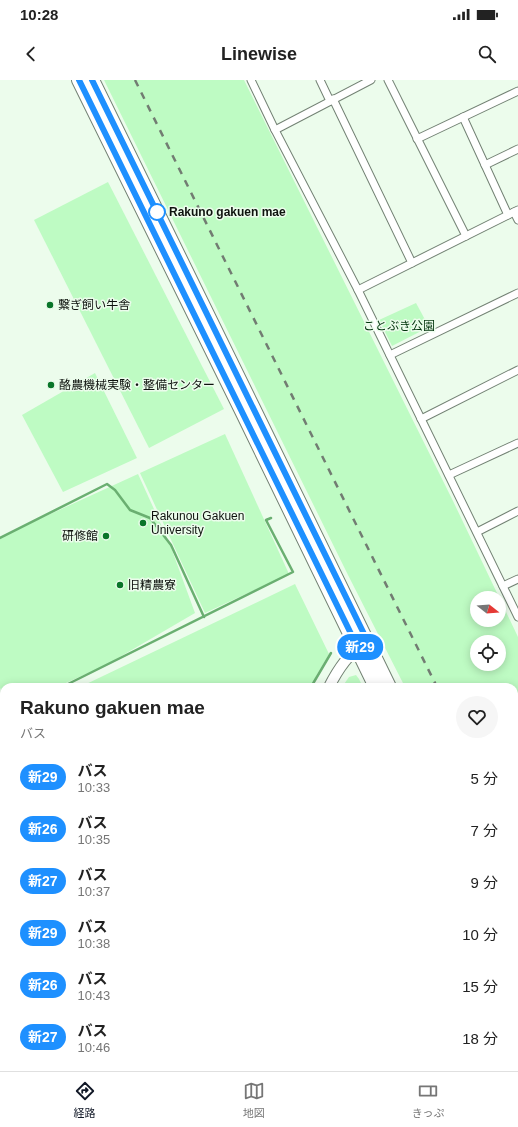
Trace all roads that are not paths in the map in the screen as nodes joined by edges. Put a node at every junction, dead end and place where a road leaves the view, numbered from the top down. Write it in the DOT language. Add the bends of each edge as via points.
graph roads {
  1 [pos="79,80"];
  2 [pos="92,80"];
  3 [pos="251,80"];
  4 [pos="320,80"];
  5 [pos="371,80"];
  6 [pos="388,80"];
  7 [pos="518,91"];
  8 [pos="331,100"];
  9 [pos="463,117"];
  10 [pos="275,130"];
  11 [pos="418,139"];
  12 [pos="518,148"];
  13 [pos="485,165"];
  14 [pos="513,213"];
  15 [pos="518,220"];
  16 [pos="466,236"];
  17 [pos="412,263"];
  18 [pos="358,290"];
  19 [pos="518,293"];
  20 [pos="390,355"];
  21 [pos="518,370"];
  22 [pos="421,419"];
  23 [pos="518,443"];
  24 [pos="449,475"];
  25 [pos="518,511"];
  26 [pos="477,532"];
  27 [pos="518,579"];
  28 [pos="503,586"];
  29 [pos="518,617"];
  30 [pos="363,645"];
  31 [pos="332,683"];
  32 [pos="375,683"];
  33 [pos="387,683"];
  1 -- 30 [label="highway"];
  2 -- 30 [label="highway"];
  3 -- 10 [label="street"];
  4 -- 8 [label="street"];
  5 -- 8 [label="street"];
  6 -- 11 [label="street"];
  7 -- 9 [label="street"];
  8 -- 10 [label="street"];
  8 -- 17 [label="street"];
  9 -- 11 [label="street"];
  9 -- 13 [label="street"];
  10 -- 18 [label="street"];
  11 -- 16 [label="street"];
  12 -- 13 [label="street"];
  13 -- 14 [label="street"];
  14 -- 15 [label="street"];
  14 -- 16 [label="street"];
  16 -- 17 [label="street"];
  17 -- 18 [label="street"];
  18 -- 20 [label="street"];
  19 -- 20 [label="street"];
  20 -- 22 [label="street"];
  21 -- 22 [label="street"];
  22 -- 24 [label="street"];
  23 -- 24 [label="street"];
  24 -- 26 [label="street"];
  25 -- 26 [label="street"];
  26 -- 28 [label="street"];
  27 -- 28 [label="street"];
  28 -- 29 [label="street"];
  30 -- 31 [label="street" via="344,663"];
  30 -- 32 [label="highway"];
  30 -- 33 [label="highway"];
}
